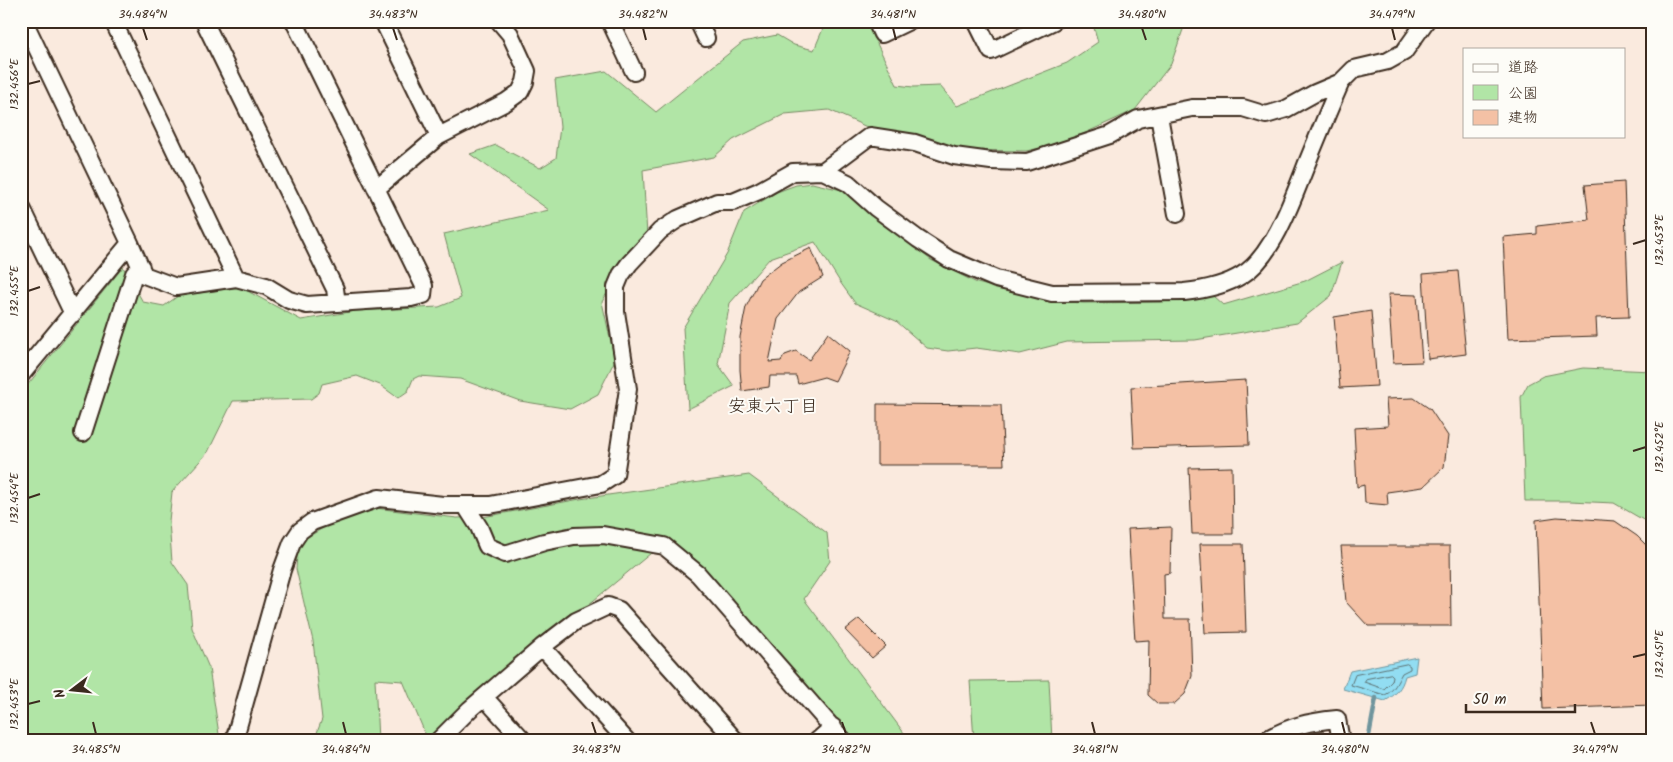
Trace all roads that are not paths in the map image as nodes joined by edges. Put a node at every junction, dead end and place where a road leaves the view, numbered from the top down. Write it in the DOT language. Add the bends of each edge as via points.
graph roads {
  1 [pos="24,21"];
  2 [pos="113,21"];
  3 [pos="204,21"];
  4 [pos="294,21"];
  5 [pos="383,21"];
  6 [pos="498,21"];
  7 [pos="610,21"];
  8 [pos="698,21"];
  9 [pos="876,21"];
  10 [pos="909,21"];
  11 [pos="976,21"];
  12 [pos="1054,21"];
  13 [pos="1426,21"];
  14 [pos="706,38"];
  15 [pos="634,72"];
  16 [pos="1341,82"];
  17 [pos="1159,116"];
  18 [pos="439,136"];
  19 [pos="823,171"];
  20 [pos="376,189"];
  21 [pos="21,206"];
  22 [pos="1177,214"];
  23 [pos="130,243"];
  24 [pos="141,267"];
  25 [pos="236,278"];
  26 [pos="337,303"];
  27 [pos="73,314"];
  28 [pos="21,375"];
  29 [pos="83,433"];
  30 [pos="465,505"];
  31 [pos="542,647"];
  32 [pos="484,697"];
  33 [pos="832,728"];
  34 [pos="234,741"];
  35 [pos="438,741"];
  36 [pos="524,741"];
  37 [pos="627,741"];
  38 [pos="736,741"];
  39 [pos="817,741"];
  40 [pos="844,741"];
  41 [pos="1264,741"];
  42 [pos="1341,741"];
  1 -- 23 [label="street"];
  2 -- 25 [label="street"];
  3 -- 26 [label="street" via="335,289"];
  4 -- 20 [label="street"];
  5 -- 18 [label="street"];
  6 -- 18 [label="street" via="510,34 527,71 520,92"];
  7 -- 15 [label="street"];
  8 -- 14 [label="street"];
  9 -- 10 [label="street" via="882,34"];
  11 -- 12 [label="street" via="991,51"];
  13 -- 16 [label="street" via="1404,52 1388,61 1354,69"];
  16 -- 17 [label="street" via="1314,92 1286,109 1266,115 1243,108 1192,108"];
  16 -- 19 [label="street" via="1289,207 1262,257 1243,275 1199,290 1052,293 996,279 949,259 876,208 848,183"];
  17 -- 19 [label="street" via="1138,119 1110,135 1027,162 954,156 915,143 870,136"];
  17 -- 22 [label="street"];
  18 -- 20 [label="street"];
  19 -- 30 [label="street" via="793,172 740,200 718,202 678,218 660,231 621,275 616,287 616,312 628,389 615,475 601,484 490,505"];
  20 -- 26 [label="street" via="424,286 423,295"];
  21 -- 27 [label="street"];
  23 -- 24 [label="street"];
  23 -- 27 [label="street"];
  24 -- 25 [label="street" via="144,275 176,287"];
  24 -- 29 [label="street" via="134,274"];
  25 -- 26 [label="street" via="266,286 289,300 307,305"];
  27 -- 28 [label="street"];
  30 -- 33 [label="street" via="487,546 505,554 574,536 603,535 664,546 698,574"];
  30 -- 34 [label="street" via="443,506 379,498 312,522 300,531 282,570"];
  31 -- 32 [label="street"];
  31 -- 37 [label="street"];
  31 -- 38 [label="street" via="576,621 608,606 619,610"];
  32 -- 35 [label="street"];
  32 -- 36 [label="street"];
  33 -- 39 [label="street"];
  33 -- 40 [label="street"];
  41 -- 42 [label="street" via="1306,722 1336,719"];
}
